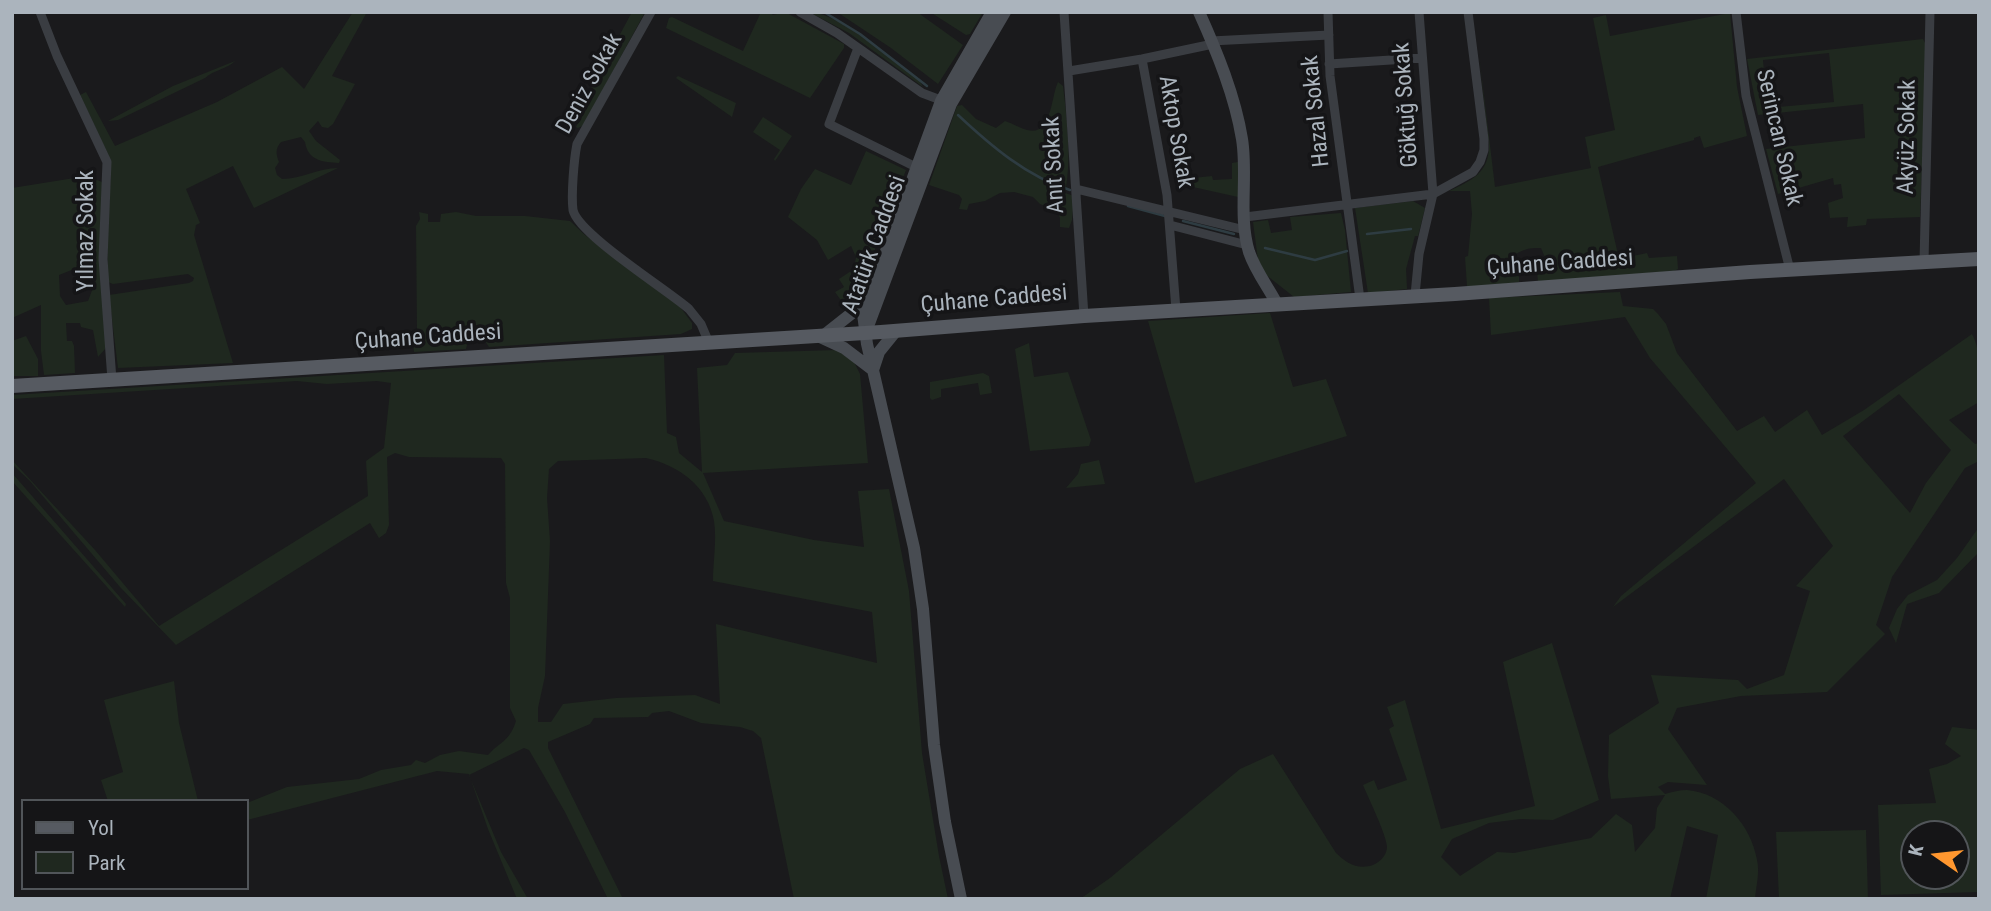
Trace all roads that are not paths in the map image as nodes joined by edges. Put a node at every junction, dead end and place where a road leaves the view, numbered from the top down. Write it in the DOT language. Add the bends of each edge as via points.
graph roads {
  1 [pos="40,12"];
  2 [pos="652,12"];
  3 [pos="800,12"];
  4 [pos="992,12"];
  5 [pos="1006,12"];
  6 [pos="1064,12"];
  7 [pos="1199,12"];
  8 [pos="1328,12"];
  9 [pos="1419,12"];
  10 [pos="1468,12"];
  11 [pos="1736,12"];
  12 [pos="1930,12"];
  13 [pos="1329,35"];
  14 [pos="1212,43"];
  15 [pos="858,48"];
  16 [pos="1422,58"];
  17 [pos="1142,59"];
  18 [pos="1329,64"];
  19 [pos="1069,71"];
  20 [pos="946,102"];
  21 [pos="920,170"];
  22 [pos="1076,189"];
  23 [pos="1433,194"];
  24 [pos="1347,205"];
  25 [pos="1169,212"];
  26 [pos="1245,224"];
  27 [pos="1170,225"];
  28 [pos="1247,244"];
  29 [pos="1979,259"];
  30 [pos="1924,262"];
  31 [pos="1790,270"];
  32 [pos="1415,295"];
  33 [pos="1360,299"];
  34 [pos="866,302"];
  35 [pos="1277,304"];
  36 [pos="1176,310"];
  37 [pos="1084,316"];
  38 [pos="896,331"];
  39 [pos="866,332"];
  40 [pos="820,336"];
  41 [pos="709,343"];
  42 [pos="873,370"];
  43 [pos="112,380"];
  44 [pos="12,386"];
  45 [pos="961,899"];
  1 -- 43 [label="street, Yılmaz Sokak" via="107,162 103,259"];
  2 -- 41 [label="street, Deniz Sokak" via="577,144 573,210 594,237 689,309"];
  3 -- 15 [label="street"];
  4 -- 20 [label="main road, Atatürk Caddesi"];
  5 -- 20 [label="main road, Atatürk Caddesi"];
  6 -- 19 [label="street, Anıt Sokak"];
  7 -- 14 [label="main road"];
  8 -- 13 [label="street, Hazal Sokak"];
  9 -- 16 [label="street, Göktuğ Sokak"];
  10 -- 23 [label="street" via="1484,150 1473,172"];
  11 -- 31 [label="street, Serincan Sokak" via="1746,96"];
  12 -- 30 [label="street, Akyüz Sokak"];
  13 -- 14 [label="street"];
  13 -- 18 [label="street, Hazal Sokak"];
  14 -- 17 [label="street"];
  14 -- 26 [label="main road" via="1242,138"];
  15 -- 20 [label="street" via="922,93"];
  15 -- 21 [label="street" via="828,124"];
  16 -- 18 [label="street"];
  16 -- 23 [label="street, Göktuğ Sokak"];
  17 -- 19 [label="street"];
  17 -- 25 [label="street, Aktop Sokak"];
  18 -- 24 [label="street, Hazal Sokak"];
  19 -- 22 [label="street, Anıt Sokak"];
  20 -- 21 [label="main road, Atatürk Caddesi"];
  21 -- 34 [label="main road, Atatürk Caddesi"];
  21 -- 39 [label="main road, Atatürk Caddesi"];
  22 -- 25 [label="street"];
  22 -- 37 [label="street, Anıt Sokak"];
  23 -- 24 [label="street"];
  23 -- 32 [label="street, Göktuğ Sokak"];
  24 -- 26 [label="street"];
  24 -- 33 [label="street, Hazal Sokak"];
  25 -- 26 [label="street"];
  25 -- 27 [label="street, Aktop Sokak"];
  26 -- 28 [label="main road"];
  27 -- 28 [label="street"];
  27 -- 36 [label="street, Aktop Sokak"];
  28 -- 35 [label="main road"];
  29 -- 30 [label="main road, Çuhane Caddesi"];
  30 -- 31 [label="main road, Çuhane Caddesi"];
  31 -- 32 [label="main road, Çuhane Caddesi"];
  32 -- 33 [label="main road, Çuhane Caddesi"];
  33 -- 35 [label="main road, Çuhane Caddesi"];
  34 -- 39 [label="main road, Atatürk Caddesi"];
  34 -- 40 [label="main road"];
  35 -- 36 [label="main road, Çuhane Caddesi"];
  36 -- 37 [label="main road, Çuhane Caddesi"];
  37 -- 38 [label="main road, Çuhane Caddesi"];
  38 -- 39 [label="main road, Çuhane Caddesi"];
  38 -- 42 [label="main road" via="879,352"];
  39 -- 40 [label="main road, Çuhane Caddesi"];
  39 -- 42 [label="main road"];
  40 -- 41 [label="main road, Çuhane Caddesi"];
  40 -- 42 [label="main road"];
  41 -- 43 [label="main road, Çuhane Caddesi"];
  42 -- 45 [label="main road" via="914,548 934,745"];
  43 -- 44 [label="main road, Çuhane Caddesi"];
}
